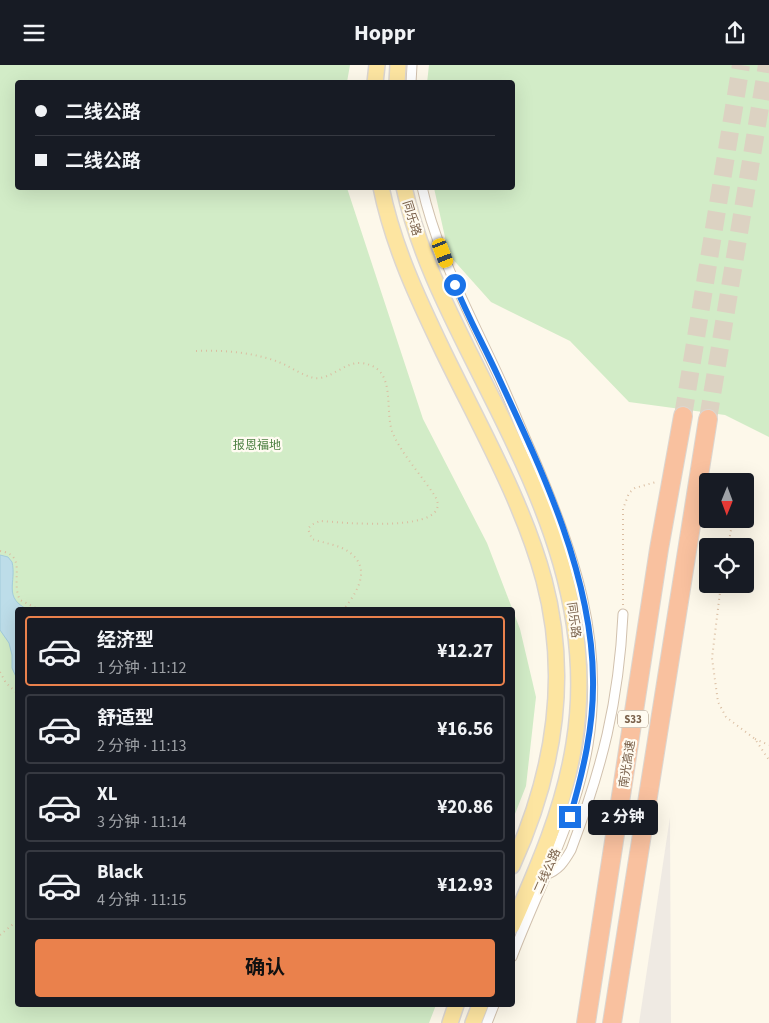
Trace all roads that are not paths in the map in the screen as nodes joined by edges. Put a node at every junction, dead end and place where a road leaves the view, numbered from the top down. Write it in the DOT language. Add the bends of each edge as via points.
graph roads {
  1 [pos="376,65"];
  2 [pos="398,65"];
  3 [pos="412,65"];
  4 [pos="375,80"];
  5 [pos="397,80"];
  6 [pos="411,80"];
  7 [pos="382,190"];
  8 [pos="405,190"];
  9 [pos="423,190"];
  10 [pos="683,415"];
  11 [pos="708,419"];
  12 [pos="623,614"];
  13 [pos="515,859"];
  14 [pos="539,877"];
  15 [pos="515,921"];
  16 [pos="515,948"];
  17 [pos="455,1007"];
  18 [pos="479,1007"];
  19 [pos="493,1007"];
  20 [pos="450,1023"];
  21 [pos="473,1023"];
  22 [pos="487,1023"];
  23 [pos="586,1023"];
  24 [pos="612,1023"];
  1 -- 4 [label="main road"];
  2 -- 5 [label="main road"];
  3 -- 6 [label="street"];
  7 -- 13 [label="main road, 同乐路" via="386,214 408,277 503,476 544,581 555,648 557,691 554,729 537,807"];
  8 -- 14 [label="main road, 同乐路" via="433,277 499,410 545,513 560,553 572,606 578,667 578,718 559,808"];
  9 -- 14 [label="street, 二线公路" via="436,237 462,301 498,375 561,525 576,566 588,616 593,680 588,745 570,817"];
  10 -- 23 [label="highway, 南光高速 / S33" via="659,549"];
  11 -- 24 [label="highway, S33"];
  12 -- 14 [label="street" via="621,659 605,751 571,850 563,864"];
  14 -- 15 [label="main road, 同乐路"];
  14 -- 16 [label="street, 二线公路"];
  17 -- 20 [label="main road"];
  18 -- 21 [label="main road"];
  19 -- 22 [label="street"];
}
